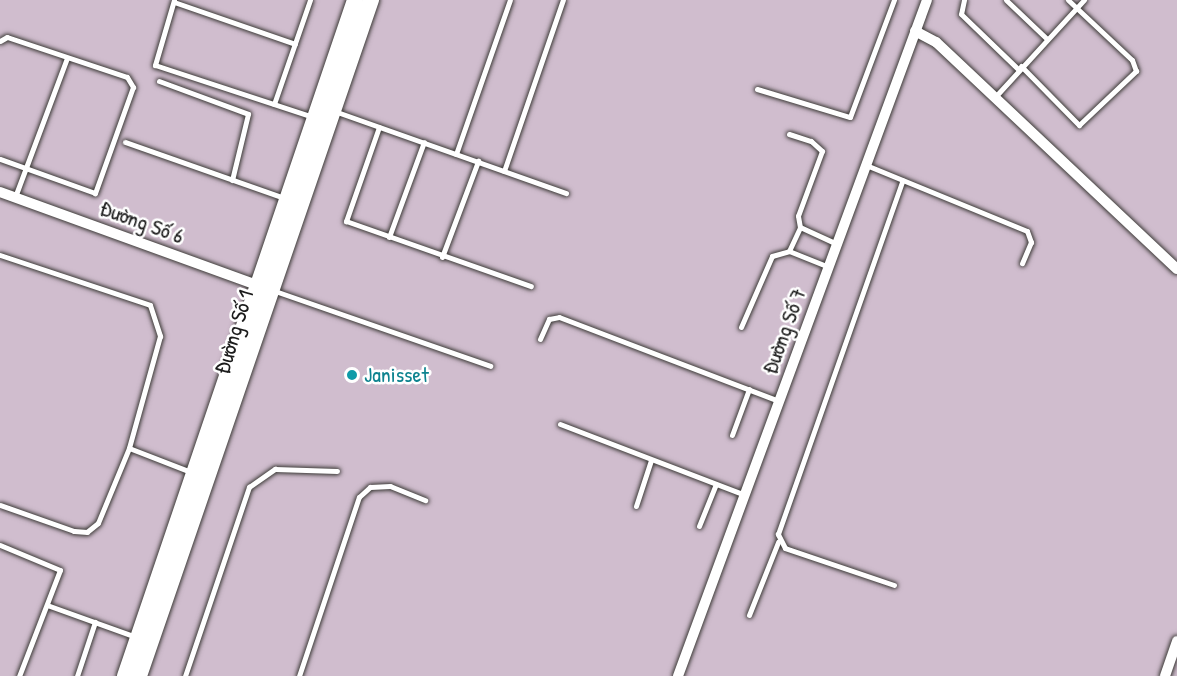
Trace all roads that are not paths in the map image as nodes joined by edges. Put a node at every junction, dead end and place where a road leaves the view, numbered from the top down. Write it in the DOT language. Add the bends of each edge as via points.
graph roads {
  1 [pos="310,0"];
  2 [pos="355,0"];
  3 [pos="371,0"];
  4 [pos="510,0"];
  5 [pos="563,0"];
  6 [pos="894,0"];
  7 [pos="927,0"];
  8 [pos="964,0"];
  9 [pos="1006,0"];
  10 [pos="1068,0"];
  11 [pos="1084,0"];
  12 [pos="174,1"];
  13 [pos="1077,8"];
  14 [pos="915,31"];
  15 [pos="1047,39"];
  16 [pos="0,41"];
  17 [pos="295,44"];
  18 [pos="67,58"];
  19 [pos="1020,67"];
  20 [pos="159,81"];
  21 [pos="757,89"];
  22 [pos="995,97"];
  23 [pos="274,104"];
  24 [pos="332,110"];
  25 [pos="314,117"];
  26 [pos="379,127"];
  27 [pos="789,134"];
  28 [pos="125,142"];
  29 [pos="424,142"];
  30 [pos="456,154"];
  31 [pos="0,159"];
  32 [pos="478,161"];
  33 [pos="866,165"];
  34 [pos="27,170"];
  35 [pos="504,171"];
  36 [pos="232,180"];
  37 [pos="903,180"];
  38 [pos="0,192"];
  39 [pos="566,193"];
  40 [pos="15,197"];
  41 [pos="285,198"];
  42 [pos="800,227"];
  43 [pos="389,237"];
  44 [pos="837,244"];
  45 [pos="789,251"];
  46 [pos="0,255"];
  47 [pos="442,256"];
  48 [pos="1022,263"];
  49 [pos="828,267"];
  50 [pos="1177,268"];
  51 [pos="531,286"];
  52 [pos="263,287"];
  53 [pos="741,327"];
  54 [pos="540,339"];
  55 [pos="490,366"];
  56 [pos="749,389"];
  57 [pos="779,401"];
  58 [pos="560,424"];
  59 [pos="732,435"];
  60 [pos="129,448"];
  61 [pos="651,460"];
  62 [pos="337,471"];
  63 [pos="196,474"];
  64 [pos="716,484"];
  65 [pos="745,495"];
  66 [pos="425,500"];
  67 [pos="0,505"];
  68 [pos="636,506"];
  69 [pos="699,526"];
  70 [pos="778,542"];
  71 [pos="0,545"];
  72 [pos="894,585"];
  73 [pos="47,605"];
  74 [pos="749,615"];
  75 [pos="95,622"];
  76 [pos="138,638"];
  77 [pos="1177,641"];
  78 [pos="19,676"];
  79 [pos="77,676"];
  80 [pos="125,676"];
  81 [pos="139,676"];
  82 [pos="185,676"];
  83 [pos="299,676"];
  84 [pos="678,676"];
  85 [pos="1165,676"];
  1 -- 17 [label="lane"];
  2 -- 25 [label="street, Đường Số 1"];
  3 -- 24 [label="street, Đường Số 1"];
  4 -- 30 [label="lane"];
  5 -- 35 [label="lane"];
  6 -- 21 [label="lane" via="850,117"];
  7 -- 14 [label="street, Đường Số 7"];
  8 -- 19 [label="lane" via="961,14"];
  9 -- 15 [label="lane"];
  10 -- 13 [label="lane"];
  11 -- 13 [label="lane"];
  12 -- 17 [label="lane"];
  12 -- 23 [label="lane" via="155,65"];
  13 -- 15 [label="lane"];
  13 -- 19 [label="lane" via="1136,71 1079,125"];
  14 -- 22 [label="street" via="936,42"];
  14 -- 33 [label="street, Đường Số 7"];
  15 -- 19 [label="lane"];
  16 -- 18 [label="lane" via="7,37"];
  17 -- 23 [label="lane"];
  18 -- 34 [label="lane"];
  18 -- 34 [label="lane" via="127,77 132,96 95,193"];
  19 -- 22 [label="lane"];
  20 -- 36 [label="lane" via="248,114"];
  22 -- 50 [label="street"];
  23 -- 25 [label="lane"];
  24 -- 26 [label="lane"];
  24 -- 52 [label="street, Đường Số 1"];
  25 -- 41 [label="street, Đường Số 1"];
  26 -- 29 [label="lane"];
  26 -- 43 [label="lane" via="344,218"];
  27 -- 42 [label="lane" via="811,141 822,152 798,216"];
  28 -- 36 [label="lane"];
  29 -- 30 [label="lane"];
  29 -- 43 [label="lane"];
  30 -- 32 [label="lane"];
  31 -- 34 [label="lane"];
  32 -- 35 [label="lane"];
  32 -- 47 [label="lane"];
  33 -- 37 [label="lane"];
  33 -- 44 [label="street, Đường Số 7"];
  34 -- 40 [label="lane"];
  35 -- 39 [label="lane"];
  36 -- 41 [label="lane"];
  37 -- 48 [label="lane" via="1027,231 1031,242"];
  37 -- 70 [label="lane"];
  38 -- 40 [label="street, Đường Số 6"];
  40 -- 52 [label="street, Đường Số 6"];
  41 -- 52 [label="street, Đường Số 1"];
  42 -- 44 [label="lane"];
  42 -- 45 [label="lane"];
  43 -- 47 [label="lane"];
  44 -- 49 [label="street, Đường Số 7"];
  45 -- 49 [label="lane"];
  45 -- 53 [label="lane" via="779,251 766,263"];
  46 -- 60 [label="lane" via="150,305 160,336"];
  47 -- 51 [label="lane"];
  49 -- 57 [label="street, Đường Số 7"];
  52 -- 55 [label="lane"];
  52 -- 63 [label="street, Đường Số 1"];
  52 -- 81 [label="street, Đường Số 1"];
  54 -- 56 [label="lane" via="549,319 560,317"];
  56 -- 57 [label="lane"];
  56 -- 59 [label="lane"];
  57 -- 65 [label="street, Đường Số 7"];
  58 -- 61 [label="lane"];
  60 -- 63 [label="lane"];
  60 -- 67 [label="lane" via="105,511 87,532"];
  61 -- 64 [label="lane"];
  61 -- 68 [label="lane"];
  62 -- 82 [label="lane" via="275,470 249,487"];
  63 -- 76 [label="street, Đường Số 1"];
  64 -- 65 [label="lane"];
  64 -- 69 [label="lane"];
  65 -- 84 [label="street, Đường Số 7"];
  66 -- 83 [label="lane" via="390,486 370,486 359,497"];
  70 -- 72 [label="lane"];
  70 -- 74 [label="lane"];
  71 -- 73 [label="lane" via="60,570"];
  73 -- 75 [label="lane"];
  73 -- 78 [label="lane"];
  75 -- 76 [label="lane"];
  75 -- 79 [label="lane"];
  76 -- 80 [label="street, Đường Số 1"];
  77 -- 85 [label="street"];
}
